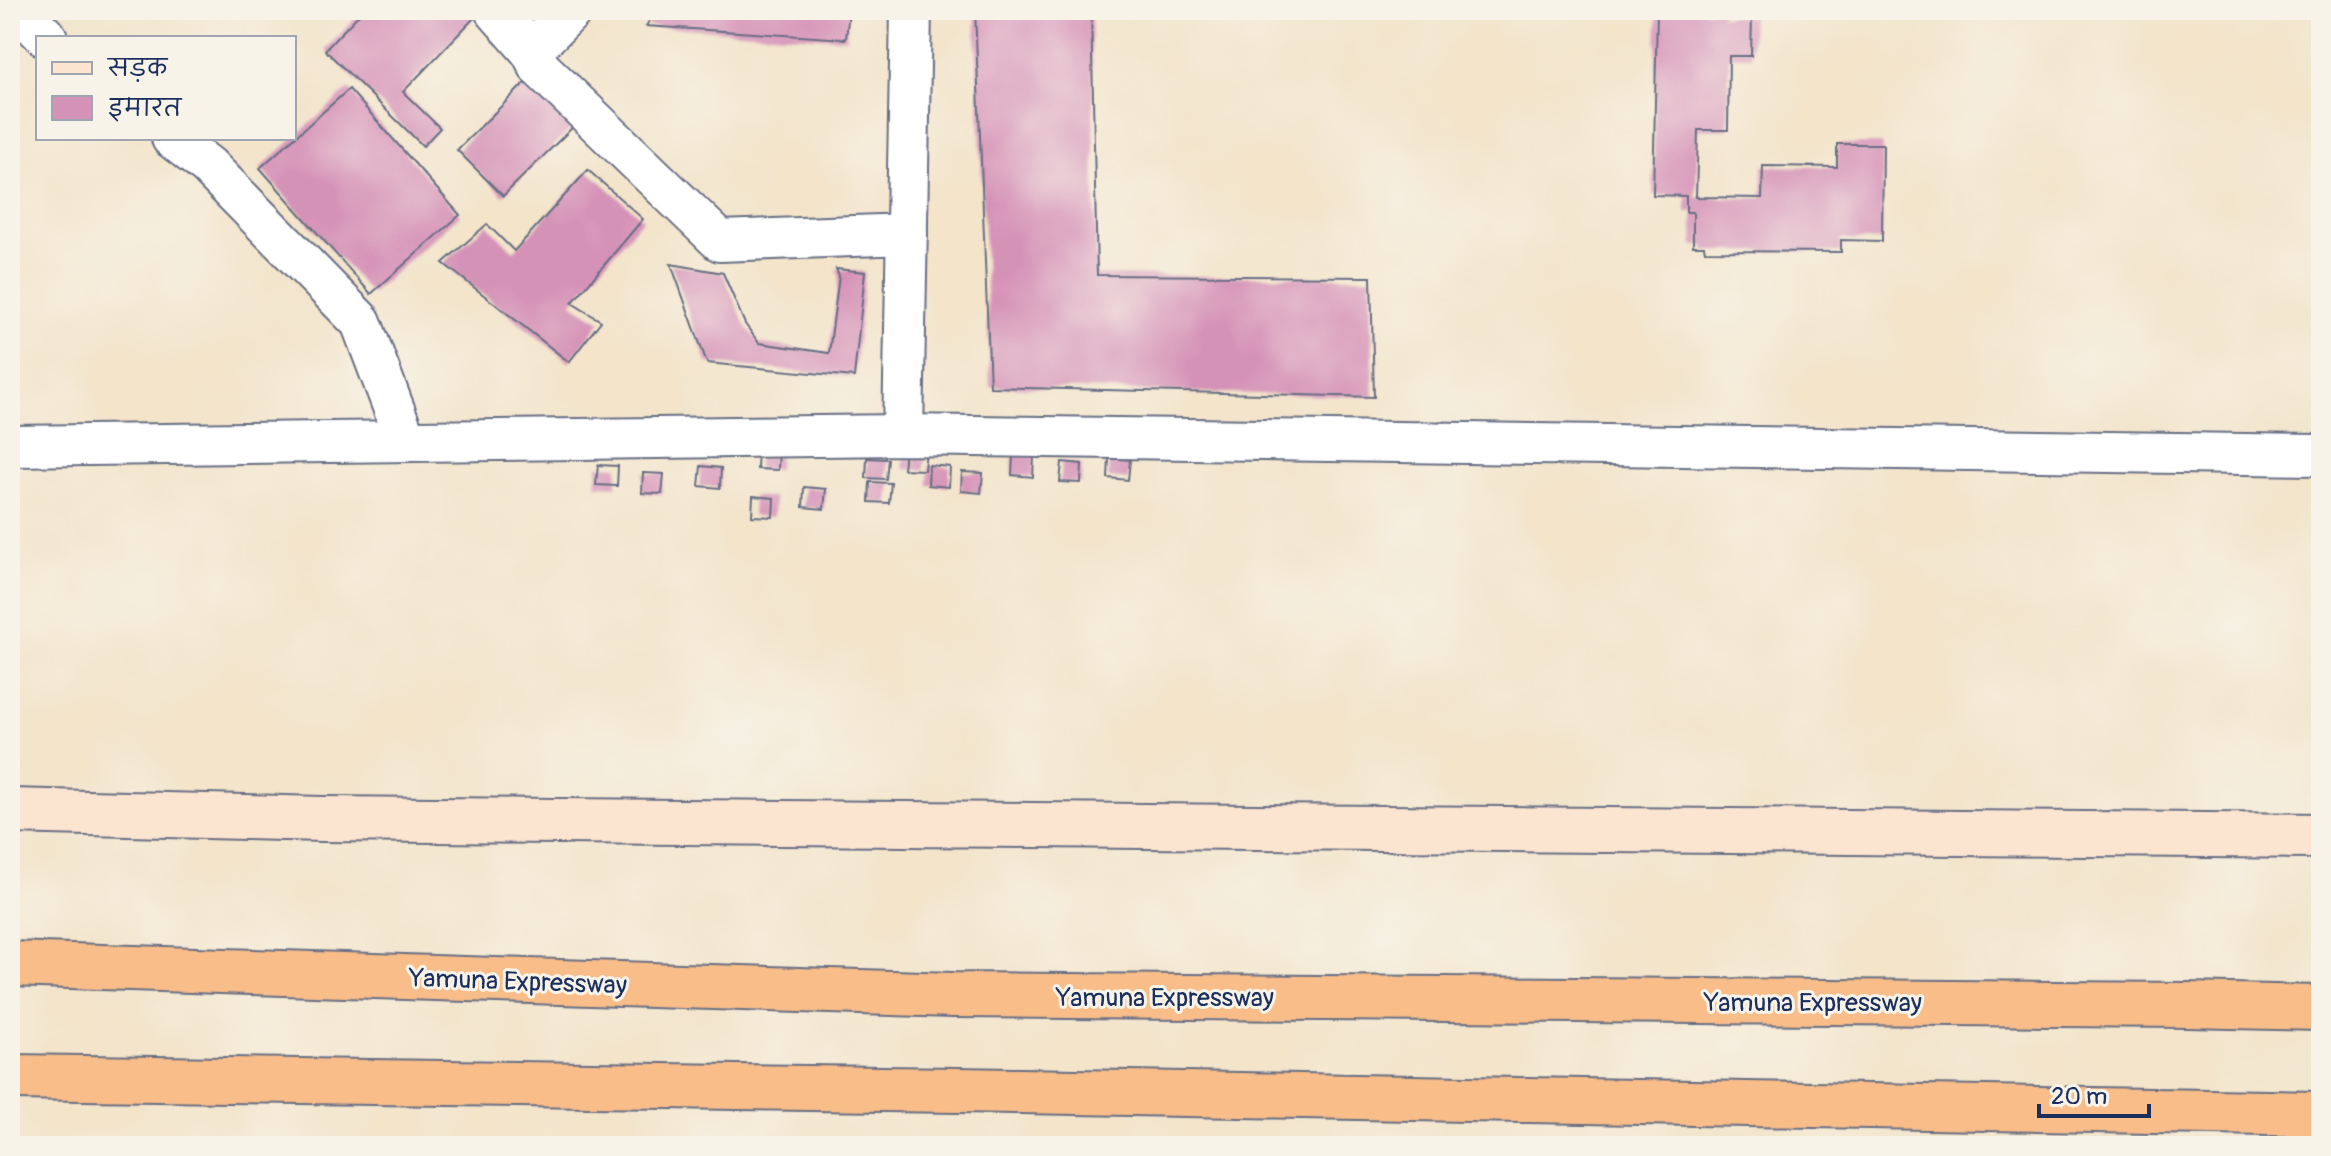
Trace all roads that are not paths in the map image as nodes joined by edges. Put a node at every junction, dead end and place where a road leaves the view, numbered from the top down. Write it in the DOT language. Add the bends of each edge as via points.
graph roads {
  1 [pos="19,10"];
  2 [pos="495,10"];
  3 [pos="572,10"];
  4 [pos="911,10"];
  5 [pos="45,36"];
  6 [pos="531,51"];
  7 [pos="175,140"];
  8 [pos="907,234"];
  9 [pos="903,435"];
  10 [pos="406,441"];
  11 [pos="10,446"];
  12 [pos="2321,455"];
  13 [pos="10,811"];
  14 [pos="2321,836"];
  15 [pos="10,964"];
  16 [pos="2321,1008"];
  17 [pos="10,1077"];
  18 [pos="2321,1114"];
  1 -- 5 [label="street"];
  2 -- 6 [label="street"];
  3 -- 6 [label="street"];
  4 -- 8 [label="street"];
  6 -- 8 [label="street" via="540,68 720,241"];
  7 -- 10 [label="street" via="208,166 361,322"];
  8 -- 9 [label="street"];
  9 -- 10 [label="street"];
  9 -- 12 [label="street"];
  10 -- 11 [label="street"];
  13 -- 14 [label="street" via="323,819"];
  15 -- 16 [label="highway, Yamuna Expressway" via="953,995"];
  17 -- 18 [label="highway"];
}
